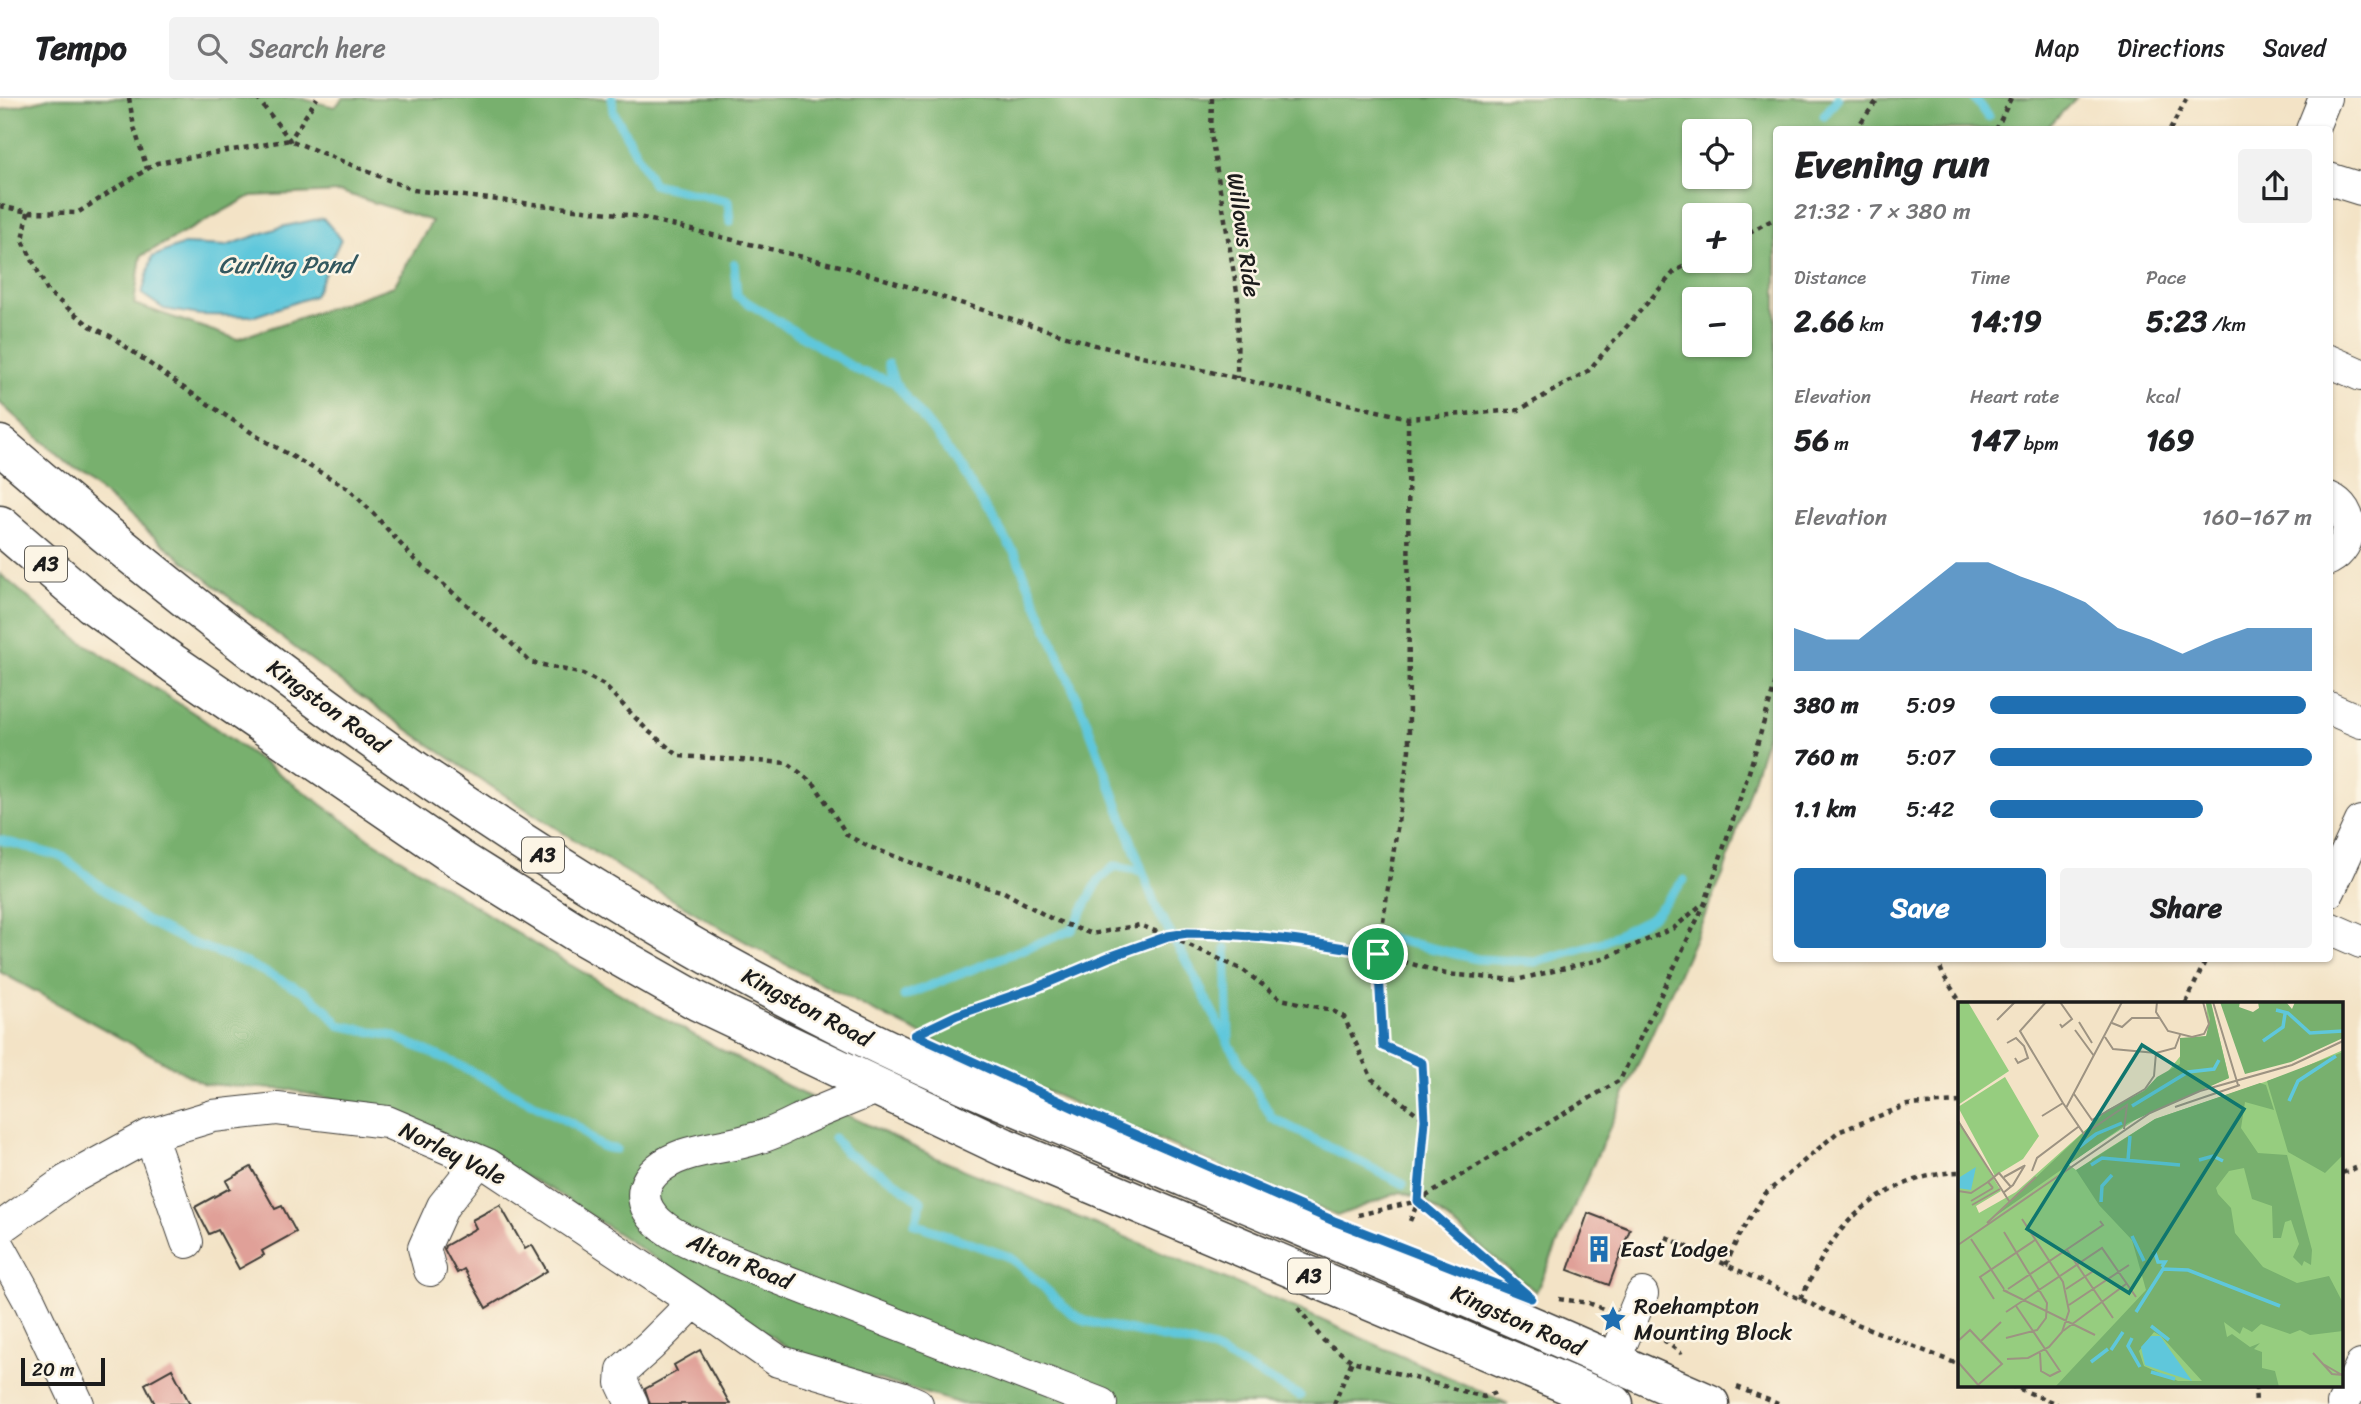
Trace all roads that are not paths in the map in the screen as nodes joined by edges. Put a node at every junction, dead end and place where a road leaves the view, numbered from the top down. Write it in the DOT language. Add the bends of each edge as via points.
graph roads {
  1 [pos="2325,98"];
  2 [pos="2314,126"];
  3 [pos="2333,180"];
  4 [pos="2361,189"];
  5 [pos="2333,363"];
  6 [pos="2361,375"];
  7 [pos="0,445"];
  8 [pos="2333,501"];
  9 [pos="0,525"];
  10 [pos="2345,550"];
  11 [pos="2333,710"];
  12 [pos="2361,722"];
  13 [pos="2361,822"];
  14 [pos="2333,882"];
  15 [pos="2333,931"];
  16 [pos="2361,942"];
  17 [pos="877,1088"];
  18 [pos="150,1135"];
  19 [pos="479,1161"];
  20 [pos="0,1228"];
  21 [pos="187,1242"];
  22 [pos="0,1248"];
  23 [pos="429,1270"];
  24 [pos="1642,1294"];
  25 [pos="694,1302"];
  26 [pos="1614,1362"];
  27 [pos="2361,1366"];
  28 [pos="78,1404"];
  29 [pos="632,1404"];
  30 [pos="917,1404"];
  31 [pos="1101,1404"];
  32 [pos="1614,1404"];
  33 [pos="1710,1404"];
  34 [pos="2343,1404"];
  1 -- 2 [label="street"];
  3 -- 4 [label="street"];
  5 -- 6 [label="street"];
  7 -- 26 [label="highway, Kingston Road / A3" via="221,629 435,783 587,884 749,977 954,1081"];
  8 -- 10 [label="street" via="2348,517"];
  9 -- 17 [label="highway, Kingston Road / A3" via="92,604 174,664 465,863 697,1001"];
  11 -- 12 [label="street"];
  13 -- 14 [label="street"];
  15 -- 16 [label="street"];
  17 -- 31 [label="street, Alton Road" via="761,1137 706,1148 662,1166 645,1182 644,1198 650,1212 669,1231 709,1251"];
  17 -- 32 [label="highway, Kingston Road / A3" via="1017,1152"];
  18 -- 19 [label="street, Norley Vale" via="213,1116 276,1109 387,1122"];
  18 -- 20 [label="street, Norley Vale" via="66,1181"];
  18 -- 21 [label="street"];
  19 -- 23 [label="street" via="443,1206 424,1248"];
  19 -- 25 [label="street, Norley Vale"];
  22 -- 28 [label="street"];
  24 -- 26 [label="street"];
  25 -- 29 [label="street" via="623,1370 622,1383"];
  25 -- 30 [label="street, Norley Vale" via="778,1361"];
  26 -- 33 [label="highway, Kingston Road / A3"];
  27 -- 34 [label="street"];
}
